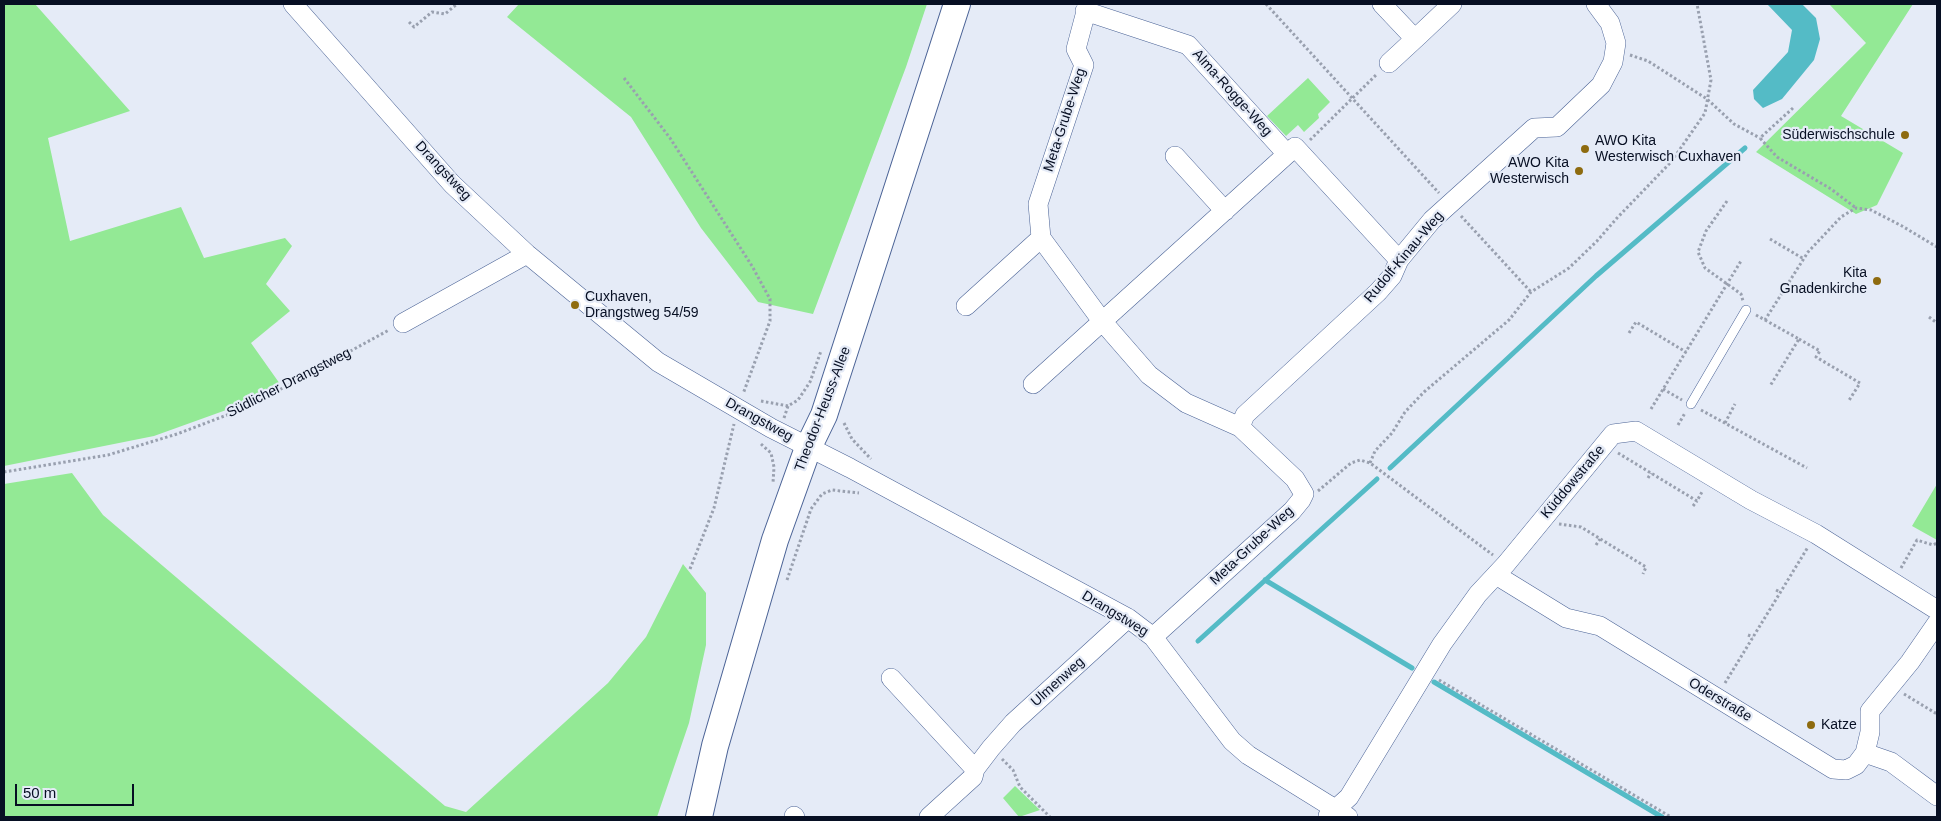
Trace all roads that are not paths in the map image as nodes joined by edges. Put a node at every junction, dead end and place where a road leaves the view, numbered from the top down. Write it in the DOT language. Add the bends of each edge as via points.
graph roads {
  1 [pos="293,4"];
  2 [pos="957,4"];
  3 [pos="1382,4"];
  4 [pos="1452,4"];
  5 [pos="1596,4"];
  6 [pos="1086,8"];
  7 [pos="1415,39"];
  8 [pos="1389,63"];
  9 [pos="1291,150"];
  10 [pos="1175,156"];
  11 [pos="1225,211"];
  12 [pos="1041,238"];
  13 [pos="527,254"];
  14 [pos="1399,260"];
  15 [pos="966,306"];
  16 [pos="1746,310"];
  17 [pos="1102,320"];
  18 [pos="403,323"];
  19 [pos="1033,384"];
  20 [pos="1691,404"];
  21 [pos="1240,427"];
  22 [pos="808,448"];
  23 [pos="1501,570"];
  24 [pos="1937,610"];
  25 [pos="1128,618"];
  26 [pos="1937,623"];
  27 [pos="1153,638"];
  28 [pos="891,678"];
  29 [pos="1865,752"];
  30 [pos="975,769"];
  31 [pos="1937,796"];
  32 [pos="1337,815"];
  33 [pos="699,817"];
  34 [pos="929,817"];
  1 -- 13 [label="street, Drangstweg" via="452,184"];
  2 -- 22 [label="street, Theodor-Heuss-Allee" via="824,415"];
  3 -- 7 [label="street"];
  4 -- 7 [label="street"];
  5 -- 14 [label="street, Rudolf-Kinau-Weg" via="1610,23 1616,44 1613,62 1600,85 1557,127 1534,128 1432,220"];
  6 -- 9 [label="street, Alma-Rogge-Weg" via="1188,45"];
  6 -- 12 [label="street, Meta-Grube-Weg" via="1076,49 1084,64 1038,204"];
  7 -- 8 [label="street"];
  9 -- 11 [label="street"];
  9 -- 14 [label="street, Alma-Rogge-Weg"];
  10 -- 11 [label="street"];
  11 -- 17 [label="street"];
  12 -- 15 [label="street"];
  12 -- 17 [label="street, Meta-Grube-Weg"];
  13 -- 18 [label="street"];
  13 -- 22 [label="street, Drangstweg" via="658,362"];
  14 -- 21 [label="street, Rudolf-Kinau-Weg" via="1392,276 1378,292 1245,415"];
  16 -- 20 [label="lane"];
  17 -- 19 [label="street"];
  17 -- 21 [label="street, Meta-Grube-Weg" via="1149,375 1186,403"];
  21 -- 27 [label="street, Meta-Grube-Weg" via="1295,479 1304,494 1292,511"];
  22 -- 25 [label="street, Drangstweg"];
  22 -- 33 [label="street, Theodor-Heuss-Allee" via="772,549 715,746"];
  23 -- 24 [label="street, Küddowstraße" via="1613,434 1636,431 1751,500 1816,534"];
  23 -- 29 [label="street, Oderstraße" via="1566,618 1600,626 1833,769 1846,770 1856,765"];
  23 -- 32 [label="street, Küddowstraße" via="1478,594 1442,644"];
  25 -- 27 [label="street, Drangstweg"];
  25 -- 30 [label="street, Ulmenweg" via="1013,723"];
  26 -- 29 [label="street" via="1870,711 1870,732"];
  27 -- 32 [label="street, Drangstweg" via="1232,741"];
  28 -- 30 [label="street"];
  29 -- 31 [label="street" via="1891,762"];
  30 -- 34 [label="street, Ulmenweg" via="973,777"];
}
